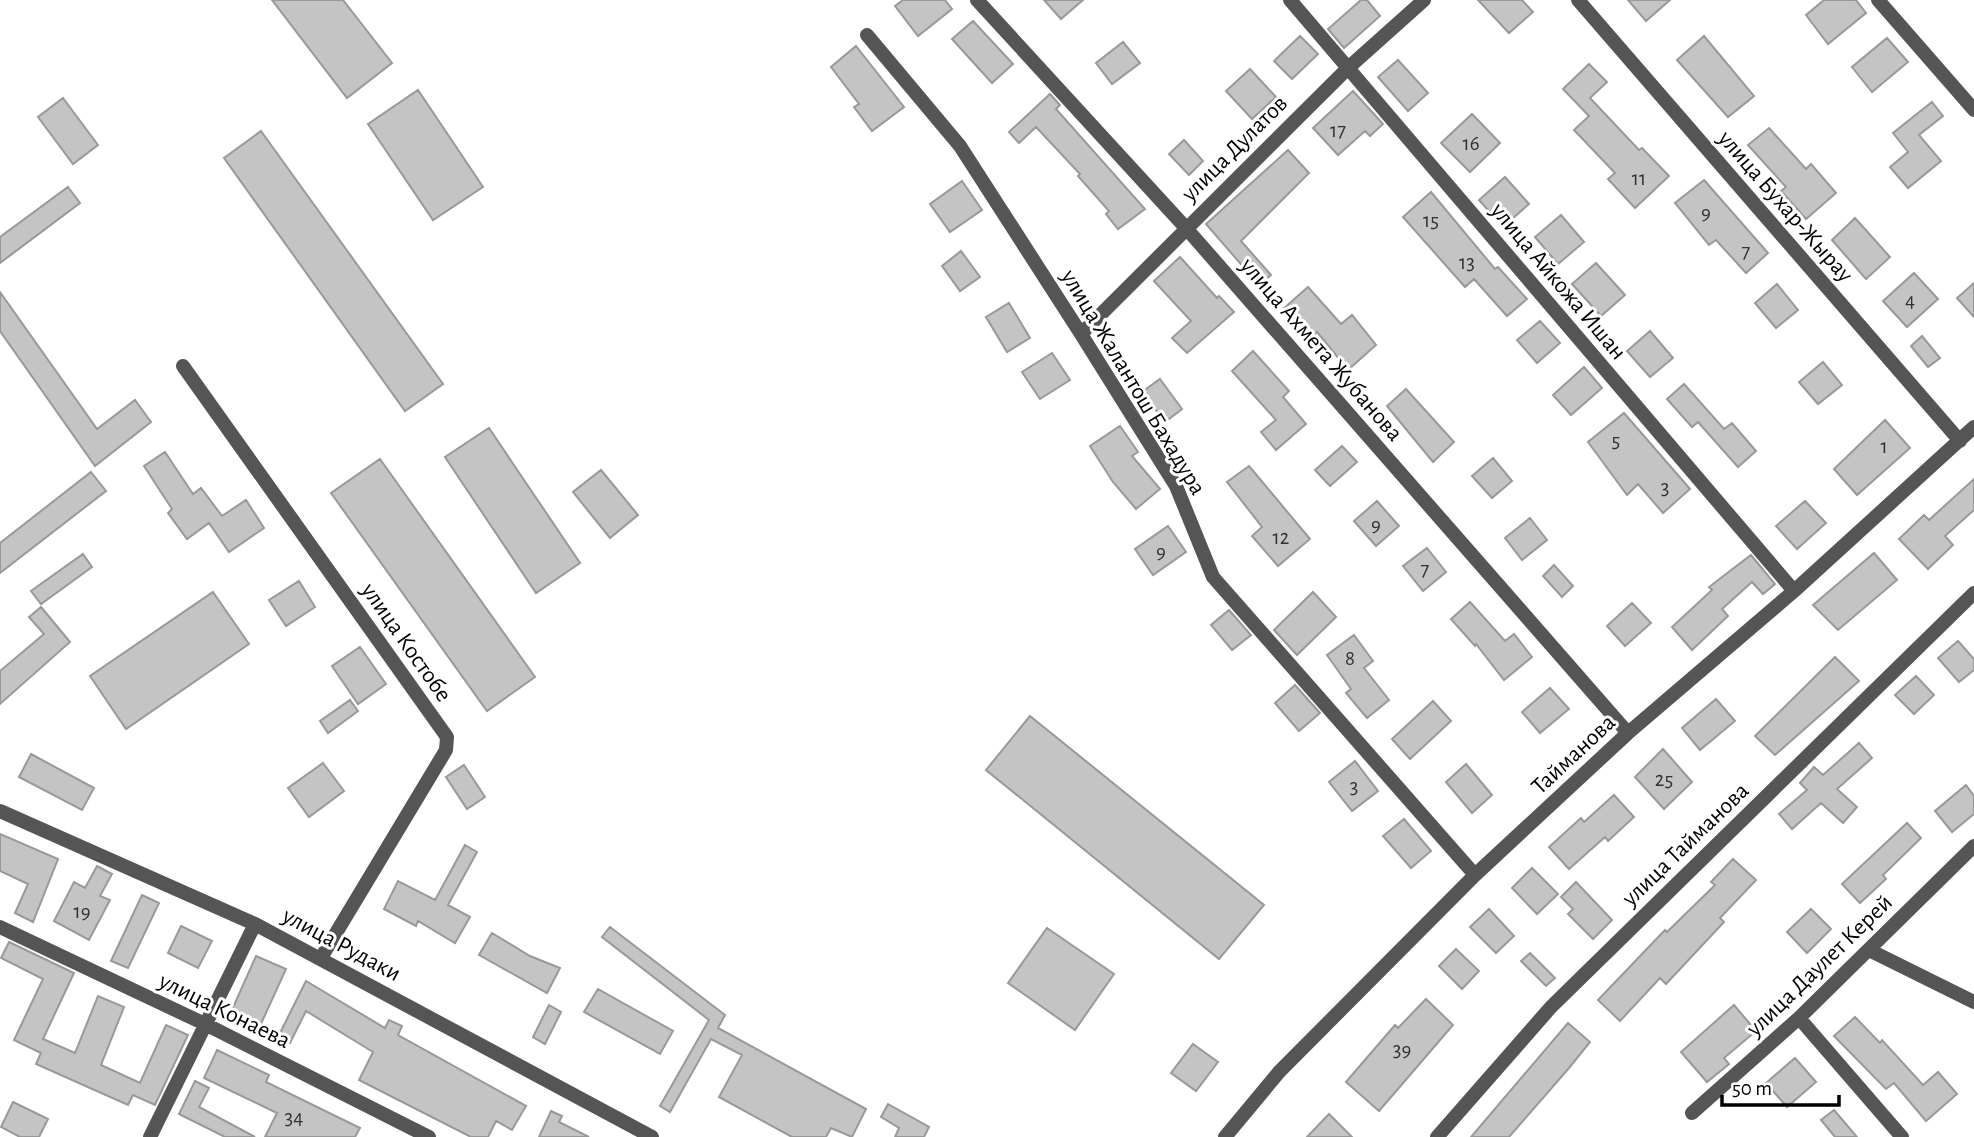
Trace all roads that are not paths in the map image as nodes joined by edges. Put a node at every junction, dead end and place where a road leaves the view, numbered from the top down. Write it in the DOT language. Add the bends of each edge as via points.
graph roads {
  1 [pos="977,0"];
  2 [pos="1290,0"];
  3 [pos="1424,0"];
  4 [pos="1578,0"];
  5 [pos="1878,0"];
  6 [pos="867,35"];
  7 [pos="1348,68"];
  8 [pos="1974,110"];
  9 [pos="1185,228"];
  10 [pos="1081,334"];
  11 [pos="183,366"];
  12 [pos="1974,427"];
  13 [pos="1960,441"];
  14 [pos="1794,592"];
  15 [pos="1974,593"];
  16 [pos="1628,733"];
  17 [pos="0,811"];
  18 [pos="1974,846"];
  19 [pos="1475,875"];
  20 [pos="255,924"];
  21 [pos="0,927"];
  22 [pos="1869,950"];
  23 [pos="321,958"];
  24 [pos="1974,1002"];
  25 [pos="1799,1018"];
  26 [pos="205,1024"];
  27 [pos="1692,1112"];
  28 [pos="150,1137"];
  29 [pos="429,1137"];
  30 [pos="652,1137"];
  31 [pos="1225,1137"];
  32 [pos="1437,1137"];
  33 [pos="1902,1137"];
  1 -- 9 [label="street, улица Ахмета Жубанова"];
  2 -- 7 [label="street, улица Айкожа Ишан"];
  3 -- 7 [label="street, улица Дулатов"];
  4 -- 13 [label="street, улица Бухар-Жырау"];
  5 -- 8 [label="street"];
  6 -- 10 [label="street, улица Жалантош Бахадура" via="960,146"];
  7 -- 9 [label="street, улица Дулатов"];
  7 -- 14 [label="street, улица Айкожа Ишан"];
  9 -- 10 [label="street, улица Дулатов"];
  9 -- 16 [label="street, улица Ахмета Жубанова"];
  10 -- 19 [label="street, улица Жалантош Бахадура" via="1176,486 1213,577"];
  11 -- 23 [label="street, улица Костобе" via="447,737 446,750"];
  12 -- 13 [label="street, Тайманова"];
  13 -- 14 [label="street, Тайманова"];
  14 -- 16 [label="street, Тайманова"];
  15 -- 32 [label="street, улица Тайманова" via="1551,1007"];
  16 -- 19 [label="street, Тайманова"];
  17 -- 20 [label="street, улица Рудаки"];
  18 -- 22 [label="street, улица Даулет Керей"];
  19 -- 31 [label="street, Тайманова" via="1279,1072"];
  20 -- 23 [label="street, улица Рудаки"];
  20 -- 26 [label="street"];
  21 -- 26 [label="street, улица Конаева"];
  22 -- 24 [label="street"];
  22 -- 25 [label="street, улица Даулет Керей"];
  23 -- 30 [label="street, улица Рудаки"];
  25 -- 27 [label="street, улица Даулет Керей"];
  25 -- 33 [label="street"];
  26 -- 28 [label="street"];
  26 -- 29 [label="street, улица Конаева"];
}
